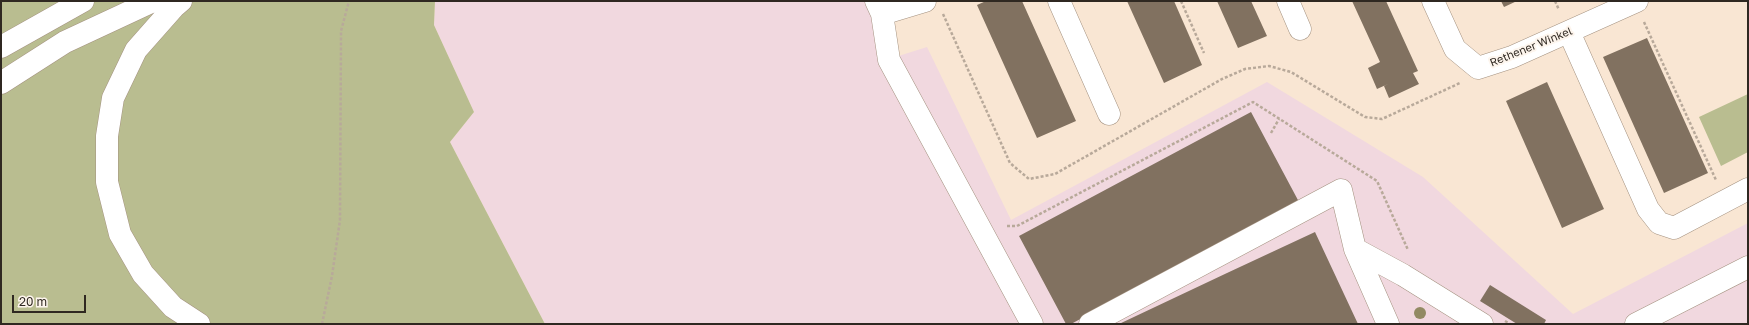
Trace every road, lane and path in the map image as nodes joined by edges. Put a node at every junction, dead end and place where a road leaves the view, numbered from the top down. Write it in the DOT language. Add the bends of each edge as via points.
graph roads {
  1 [pos="83,1"];
  2 [pos="153,1"];
  3 [pos="181,1"];
  4 [pos="349,1"];
  5 [pos="1058,1"];
  6 [pos="1181,1"];
  7 [pos="1288,1"];
  8 [pos="1433,1"];
  9 [pos="1636,2"];
  10 [pos="933,4"];
  11 [pos="879,8"];
  12 [pos="1300,29"];
  13 [pos="1569,32"];
  14 [pos="1,47"];
  15 [pos="1204,53"];
  16 [pos="1478,68"];
  17 [pos="1,83"];
  18 [pos="1110,114"];
  19 [pos="1279,119"];
  20 [pos="1271,133"];
  21 [pos="1748,189"];
  22 [pos="1726,201"];
  23 [pos="986,238"];
  24 [pos="1355,249"];
  25 [pos="1409,252"];
  26 [pos="1748,267"];
  27 [pos="1503,320"];
  28 [pos="199,324"];
  29 [pos="322,324"];
  30 [pos="1032,324"];
  31 [pos="1090,324"];
  32 [pos="1388,324"];
  33 [pos="1482,324"];
  34 [pos="1510,324"];
  35 [pos="1636,324"];
  1 -- 14 [label="main road"];
  2 -- 17 [label="main road" via="65,42"];
  3 -- 28 [label="main road" via="136,50 113,98 107,136 107,182 120,234 143,274 173,307"];
  4 -- 29 [label="path" via="341,32 340,220"];
  5 -- 18 [label="main road"];
  6 -- 15 [label="path"];
  7 -- 12 [label="main road"];
  8 -- 16 [label="main road, Rethener Winkel" via="1455,49"];
  9 -- 13 [label="main road, Rethener Winkel"];
  9 -- 22 [label="path"];
  10 -- 11 [label="main road"];
  10 -- 16 [label="path" via="1010,163 1030,179 1055,174 1222,79 1245,69 1269,66 1290,72 1365,117 1382,119 1458,84"];
  11 -- 23 [label="main road" via="889,60"];
  13 -- 16 [label="main road, Rethener Winkel" via="1512,57"];
  13 -- 22 [label="main road" via="1648,209 1659,223 1674,228"];
  19 -- 20 [label="path"];
  19 -- 23 [label="path" via="1253,102 1018,226 1005,226"];
  19 -- 25 [label="path" via="1377,181"];
  21 -- 22 [label="main road"];
  23 -- 30 [label="main road"];
  24 -- 31 [label="main road" via="1341,190"];
  24 -- 32 [label="main road"];
  24 -- 33 [label="main road"];
  26 -- 35 [label="main road"];
  27 -- 34 [label="path"];
}
